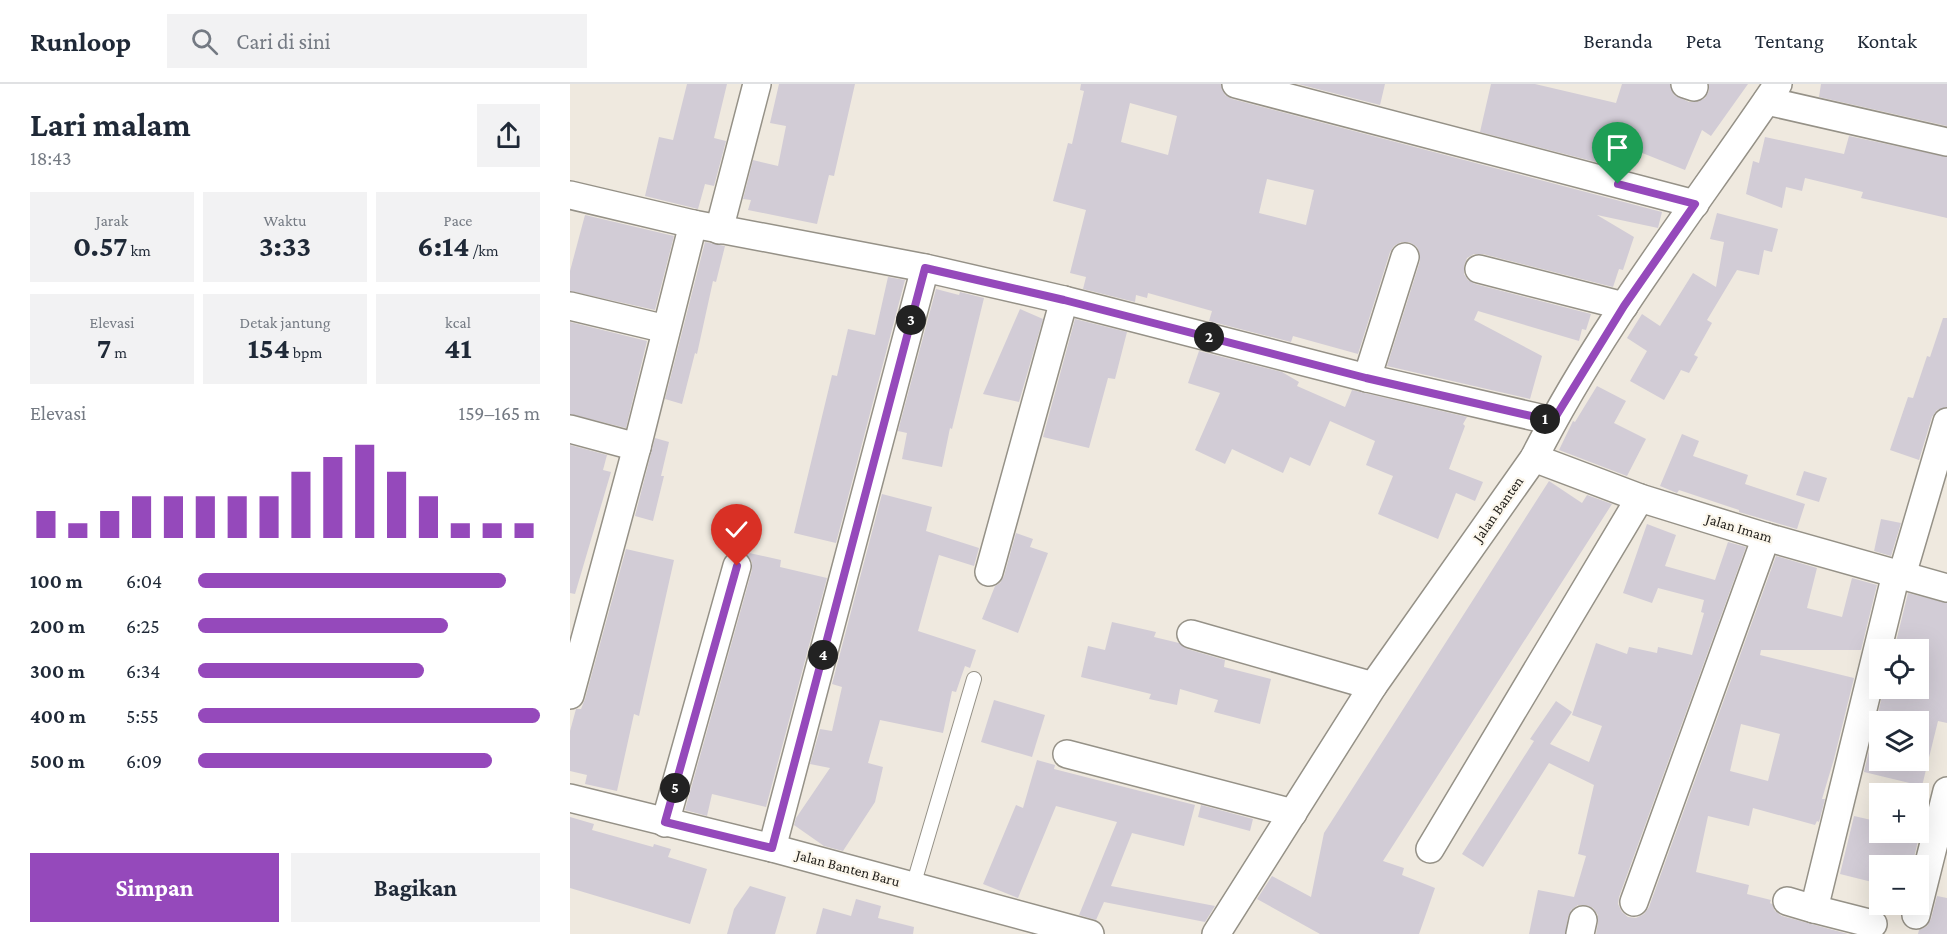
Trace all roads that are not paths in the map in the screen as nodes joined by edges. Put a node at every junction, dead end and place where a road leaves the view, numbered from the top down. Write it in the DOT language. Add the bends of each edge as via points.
graph roads {
  1 [pos="757,84"];
  2 [pos="1236,84"];
  3 [pos="1772,93"];
  4 [pos="1947,142"];
  5 [pos="570,195"];
  6 [pos="1695,204"];
  7 [pos="693,224"];
  8 [pos="719,230"];
  9 [pos="1405,257"];
  10 [pos="925,268"];
  11 [pos="1479,269"];
  12 [pos="1064,300"];
  13 [pos="570,306"];
  14 [pos="1624,306"];
  15 [pos="666,329"];
  16 [pos="1366,378"];
  17 [pos="1553,421"];
  18 [pos="1947,422"];
  19 [pos="570,429"];
  20 [pos="637,447"];
  21 [pos="1534,458"];
  22 [pos="1640,498"];
  23 [pos="1766,537"];
  24 [pos="737,566"];
  25 [pos="989,572"];
  26 [pos="1899,575"];
  27 [pos="1947,588"];
  28 [pos="1191,634"];
  29 [pos="974,679"];
  30 [pos="1373,686"];
  31 [pos="570,695"];
  32 [pos="1067,754"];
  33 [pos="1947,791"];
  34 [pos="570,798"];
  35 [pos="1293,813"];
  36 [pos="665,822"];
  37 [pos="772,848"];
  38 [pos="1430,849"];
  39 [pos="1929,863"];
  40 [pos="913,886"];
  41 [pos="1787,901"];
  42 [pos="1634,902"];
  43 [pos="1814,909"];
  44 [pos="1872,924"];
  45 [pos="1090,934"];
  46 [pos="1216,934"];
  1 -- 8 [label="street"];
  2 -- 6 [label="street"];
  3 -- 4 [label="street"];
  3 -- 6 [label="street, Jalan Banten"];
  5 -- 7 [label="street"];
  6 -- 14 [label="street, Jalan Banten"];
  7 -- 8 [label="street"];
  7 -- 15 [label="street"];
  8 -- 10 [label="street"];
  9 -- 16 [label="street"];
  10 -- 12 [label="street"];
  10 -- 37 [label="street"];
  11 -- 14 [label="street"];
  12 -- 16 [label="street"];
  12 -- 25 [label="street"];
  13 -- 15 [label="street"];
  14 -- 17 [label="street, Jalan Banten"];
  15 -- 20 [label="street"];
  16 -- 17 [label="street"];
  17 -- 21 [label="street, Jalan Banten"];
  18 -- 26 [label="street"];
  19 -- 20 [label="street"];
  20 -- 31 [label="street"];
  21 -- 22 [label="street, Jalan Imam"];
  21 -- 30 [label="street, Jalan Banten"];
  22 -- 23 [label="street, Jalan Imam"];
  22 -- 38 [label="street"];
  23 -- 26 [label="street, Jalan Imam"];
  23 -- 42 [label="street"];
  24 -- 36 [label="street"];
  26 -- 27 [label="street, Jalan Imam"];
  26 -- 43 [label="street"];
  28 -- 30 [label="street"];
  29 -- 40 [label="lane"];
  30 -- 35 [label="street, Jalan Banten"];
  32 -- 35 [label="street"];
  33 -- 39 [label="street"];
  34 -- 36 [label="street, Jalan Banten Baru"];
  35 -- 46 [label="street, Jalan Banten"];
  36 -- 37 [label="street, Jalan Banten Baru"];
  37 -- 40 [label="street, Jalan Banten Baru"];
  40 -- 45 [label="street, Jalan Banten Baru"];
  41 -- 43 [label="street"];
  43 -- 44 [label="street"];
}
